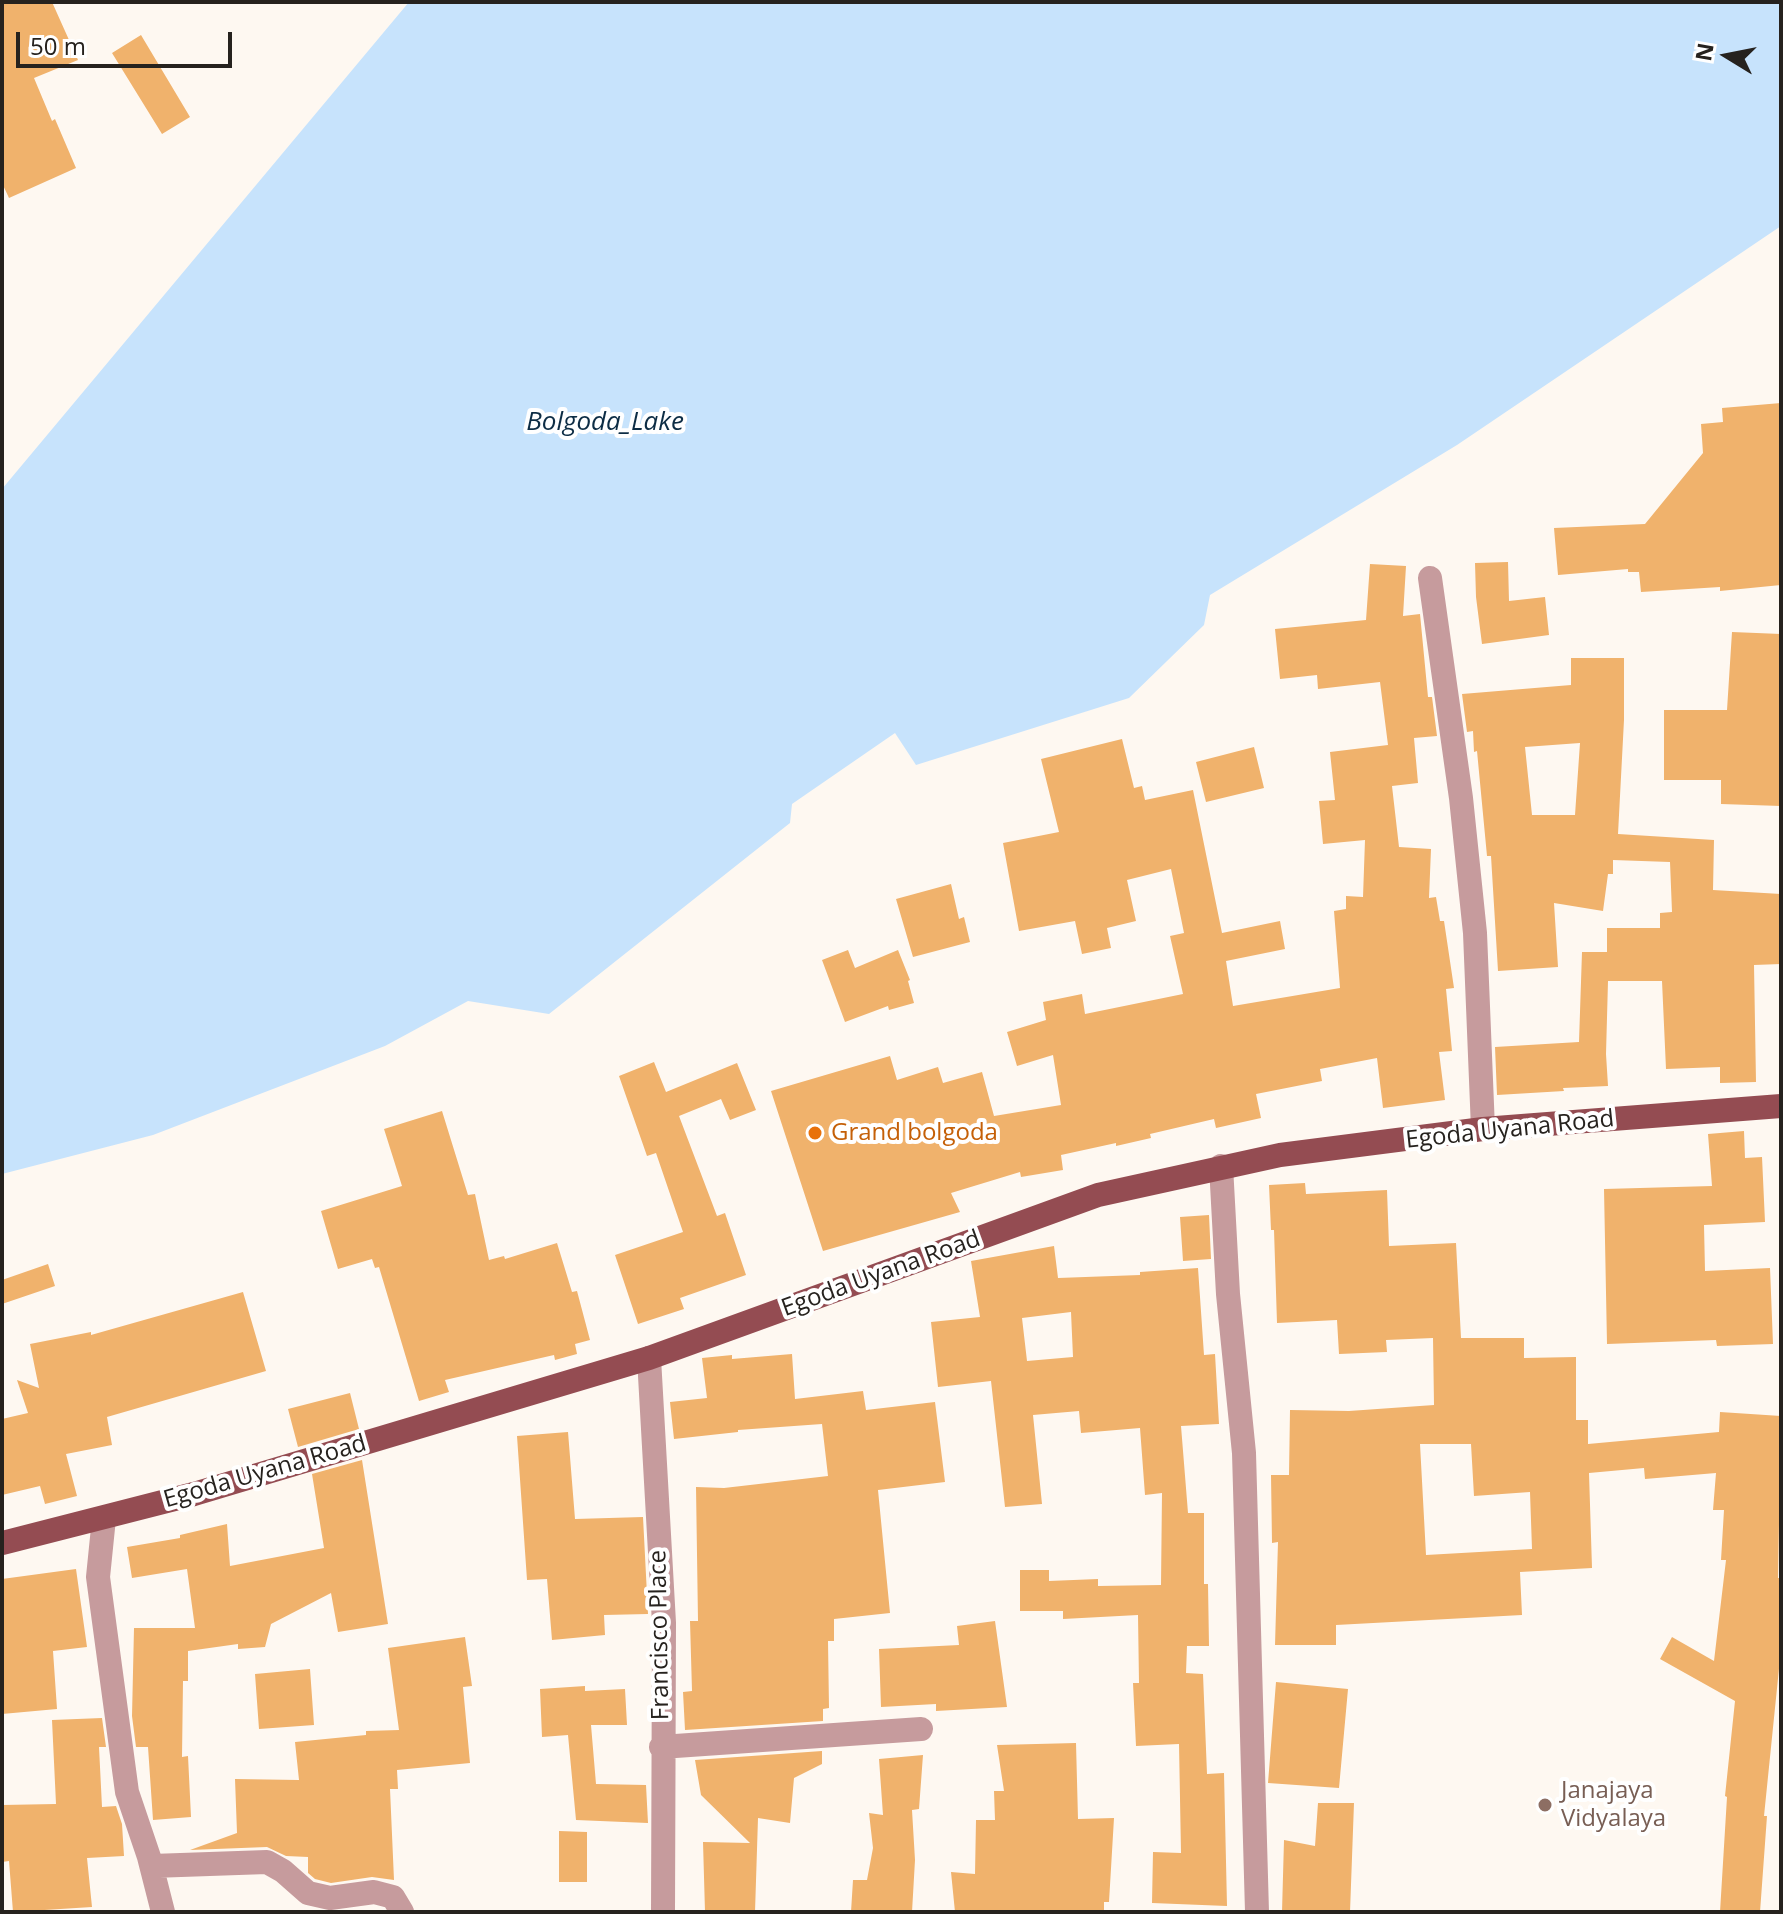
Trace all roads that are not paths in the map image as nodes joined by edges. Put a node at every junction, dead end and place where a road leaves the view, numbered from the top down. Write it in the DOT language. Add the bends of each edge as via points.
graph roads {
  1 [pos="1430,578"];
  2 [pos="1781,1106"];
  3 [pos="1483,1129"];
  4 [pos="1221,1166"];
  5 [pos="649,1358"];
  6 [pos="104,1518"];
  7 [pos="2,1543"];
  8 [pos="921,1729"];
  9 [pos="661,1747"];
  10 [pos="152,1866"];
  11 [pos="163,1912"];
  12 [pos="402,1912"];
  13 [pos="663,1912"];
  14 [pos="1257,1912"];
  1 -- 3 [label="street" via="1475,933"];
  2 -- 3 [label="main road, Egoda Uyana Road"];
  3 -- 4 [label="main road, Egoda Uyana Road"];
  4 -- 5 [label="main road, Egoda Uyana Road" via="1098,1195"];
  4 -- 14 [label="street" via="1244,1453"];
  5 -- 6 [label="main road, Egoda Uyana Road"];
  5 -- 9 [label="street, Francisco Place" via="664,1623"];
  6 -- 7 [label="main road, Egoda Uyana Road"];
  6 -- 10 [label="street" via="98,1577 127,1792"];
  8 -- 9 [label="street"];
  9 -- 13 [label="street, Francisco Place"];
  10 -- 11 [label="street"];
  10 -- 12 [label="street" via="267,1862 308,1893 330,1898 374,1892 393,1897"];
}
